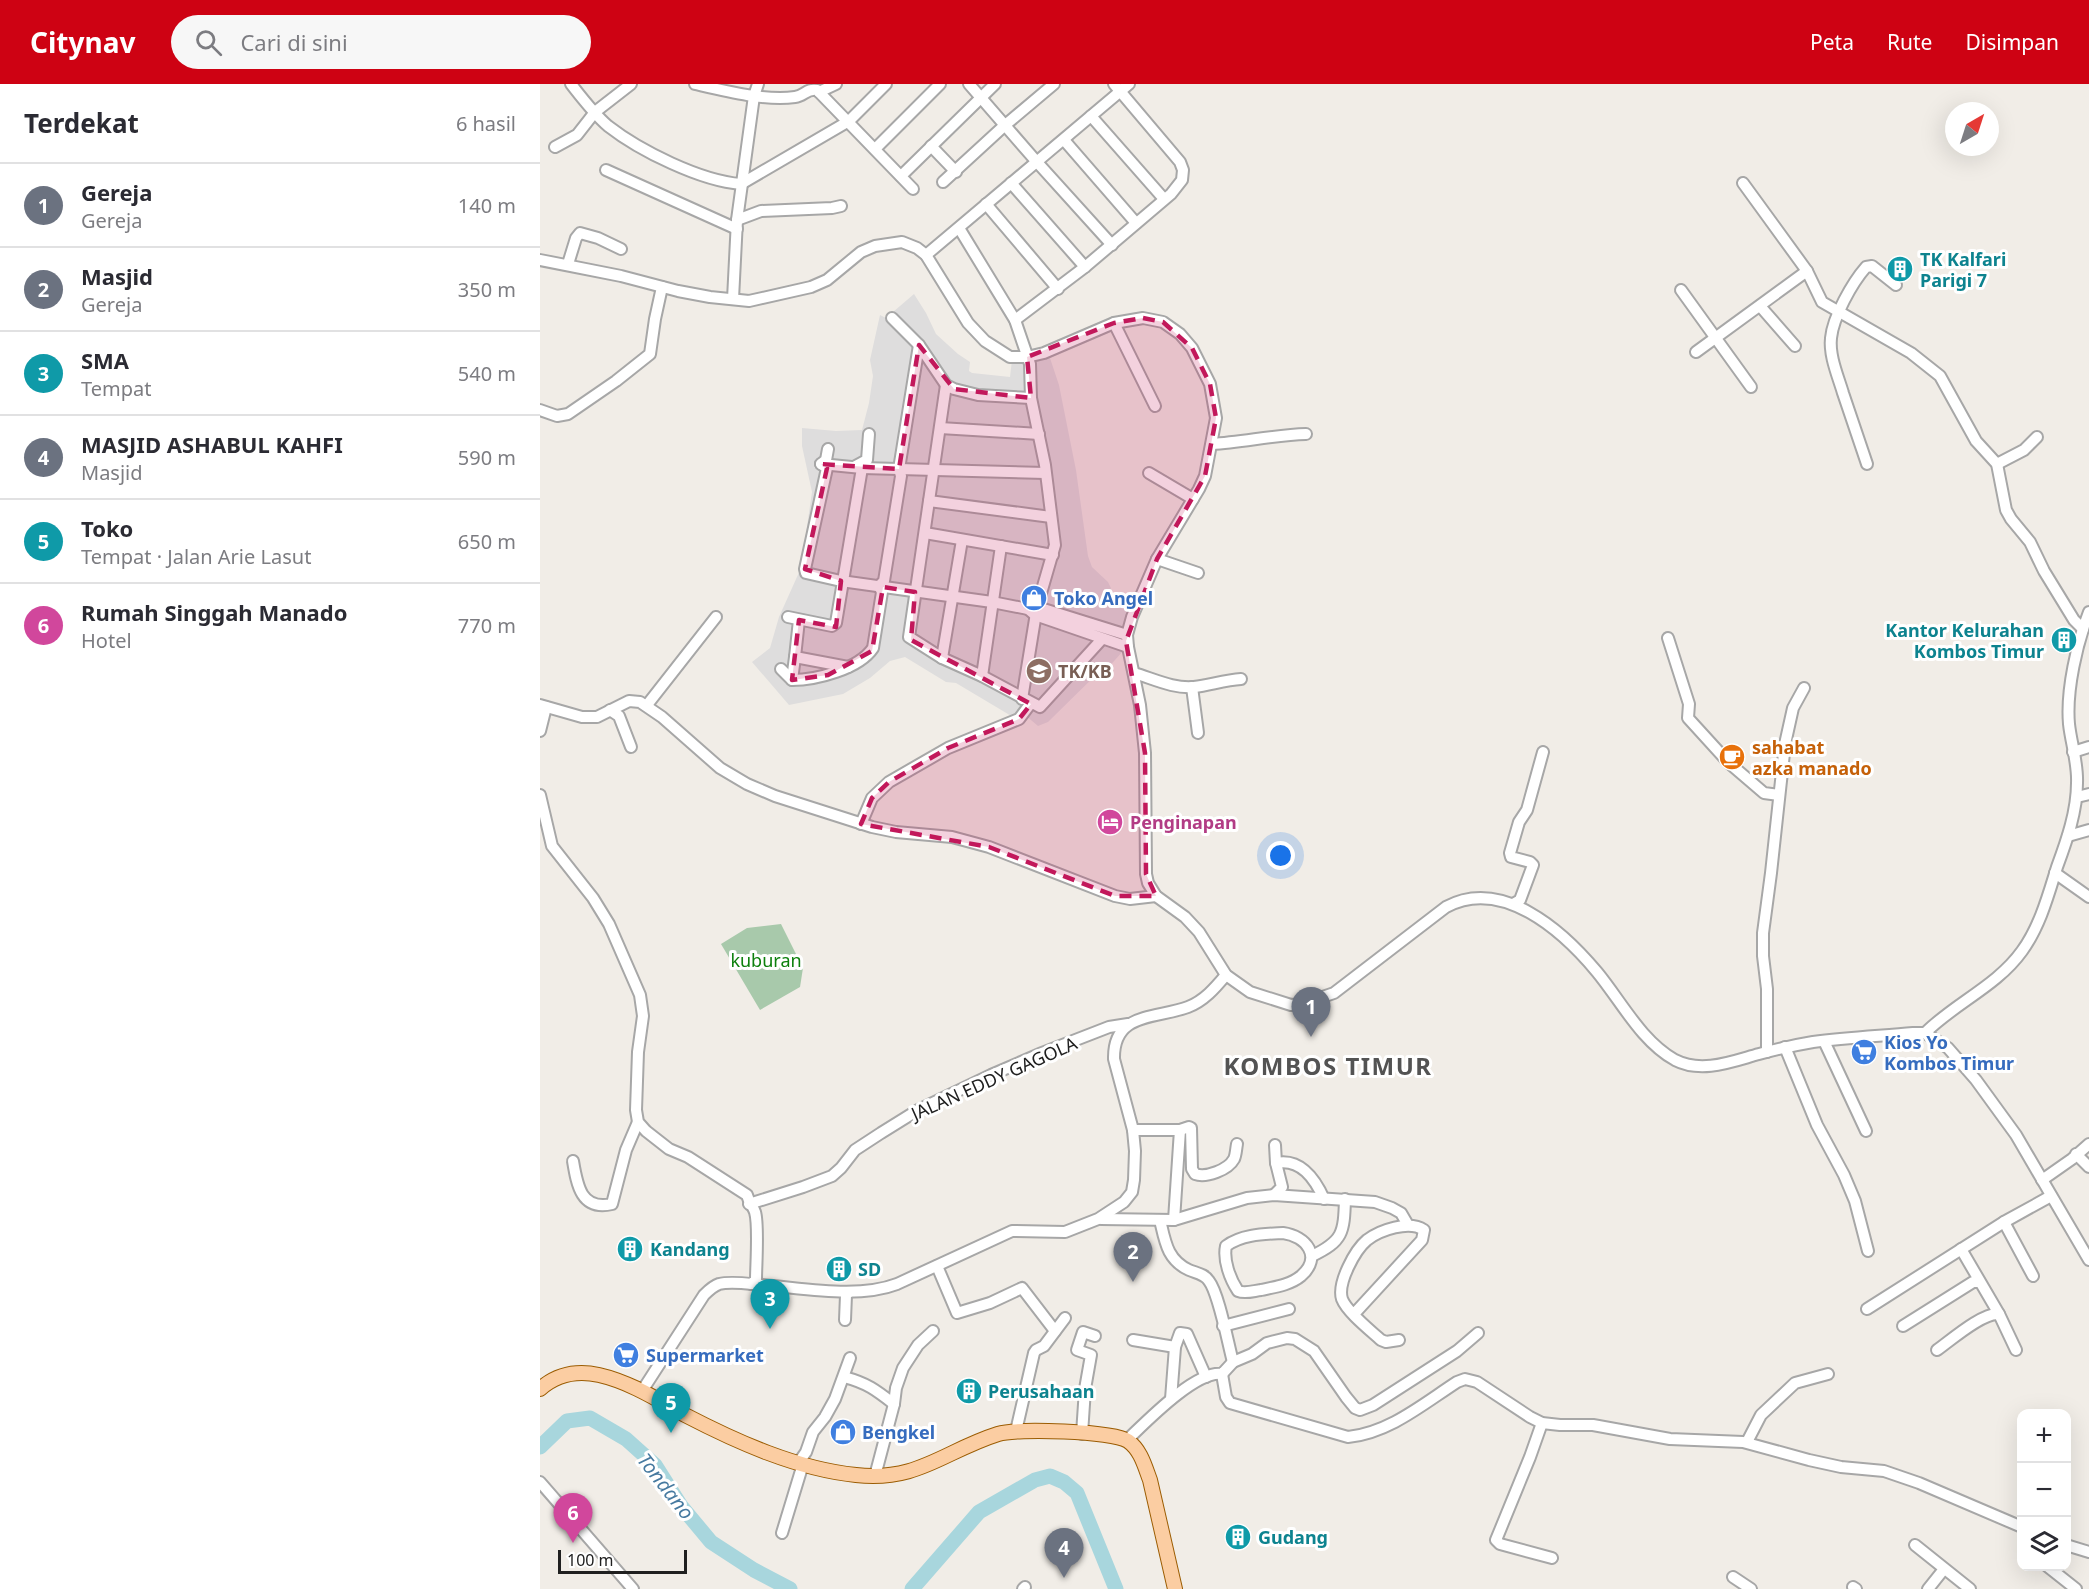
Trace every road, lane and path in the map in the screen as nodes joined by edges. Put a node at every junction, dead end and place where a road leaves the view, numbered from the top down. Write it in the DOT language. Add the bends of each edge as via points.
graph roads {
  1 [pos="571,84"];
  2 [pos="631,84"];
  3 [pos="695,84"];
  4 [pos="758,84"];
  5 [pos="836,84"];
  6 [pos="886,84"];
  7 [pos="940,84"];
  8 [pos="969,84"];
  9 [pos="995,84"];
  10 [pos="1054,84"];
  11 [pos="1129,84"];
  12 [pos="807,88"];
  13 [pos="1117,88"];
  14 [pos="819,92"];
  15 [pos="754,96"];
  16 [pos="980,97"];
  17 [pos="595,112"];
  18 [pos="1091,116"];
  19 [pos="849,121"];
  20 [pos="1004,126"];
  21 [pos="1064,140"];
  22 [pos="931,146"];
  23 [pos="555,147"];
  24 [pos="875,149"];
  25 [pos="1036,161"];
  26 [pos="606,170"];
  27 [pos="956,172"];
  28 [pos="901,176"];
  29 [pos="943,182"];
  30 [pos="1011,183"];
  31 [pos="1743,183"];
  32 [pos="741,184"];
  33 [pos="913,189"];
  34 [pos="1164,198"];
  35 [pos="986,204"];
  36 [pos="842,206"];
  37 [pos="1136,223"];
  38 [pos="737,225"];
  39 [pos="959,228"];
  40 [pos="1112,245"];
  41 [pos="621,249"];
  42 [pos="926,255"];
  43 [pos="540,260"];
  44 [pos="568,264"];
  45 [pos="1085,267"];
  46 [pos="1807,271"];
  47 [pos="1896,285"];
  48 [pos="662,287"];
  49 [pos="1058,289"];
  50 [pos="1681,290"];
  51 [pos="733,299"];
  52 [pos="1760,306"];
  53 [pos="1839,312"];
  54 [pos="892,318"];
  55 [pos="1015,320"];
  56 [pos="1114,323"];
  57 [pos="1717,337"];
  58 [pos="919,345"];
  59 [pos="1795,345"];
  60 [pos="1696,352"];
  61 [pos="1027,357"];
  62 [pos="946,385"];
  63 [pos="1751,387"];
  64 [pos="1031,398"];
  65 [pos="1155,406"];
  66 [pos="540,410"];
  67 [pos="940,428"];
  68 [pos="1039,434"];
  69 [pos="1306,434"];
  70 [pos="869,435"];
  71 [pos="2037,437"];
  72 [pos="1212,444"];
  73 [pos="828,449"];
  74 [pos="821,464"];
  75 [pos="1867,464"];
  76 [pos="1997,464"];
  77 [pos="858,468"];
  78 [pos="899,469"];
  79 [pos="933,469"];
  80 [pos="1046,473"];
  81 [pos="1149,473"];
  82 [pos="1193,500"];
  83 [pos="929,501"];
  84 [pos="1051,517"];
  85 [pos="925,533"];
  86 [pos="962,540"];
  87 [pos="1001,546"];
  88 [pos="1053,555"];
  89 [pos="1157,559"];
  90 [pos="1198,573"];
  91 [pos="841,581"];
  92 [pos="879,586"];
  93 [pos="915,592"];
  94 [pos="954,597"];
  95 [pos="992,602"];
  96 [pos="1033,610"];
  97 [pos="2089,612"];
  98 [pos="716,617"];
  99 [pos="1077,625"];
  100 [pos="2083,629"];
  101 [pos="1668,638"];
  102 [pos="1102,639"];
  103 [pos="1127,641"];
  104 [pos="795,657"];
  105 [pos="942,658"];
  106 [pos="848,667"];
  107 [pos="781,669"];
  108 [pos="1134,673"];
  109 [pos="982,676"];
  110 [pos="1241,679"];
  111 [pos="792,680"];
  112 [pos="1192,687"];
  113 [pos="1804,688"];
  114 [pos="1027,701"];
  115 [pos="647,705"];
  116 [pos="543,706"];
  117 [pos="610,710"];
  118 [pos="540,731"];
  119 [pos="1198,733"];
  120 [pos="630,747"];
  121 [pos="2089,747"];
  122 [pos="1543,752"];
  123 [pos="2073,752"];
  124 [pos="2089,794"];
  125 [pos="540,795"];
  126 [pos="1779,795"];
  127 [pos="2077,797"];
  128 [pos="861,824"];
  129 [pos="2089,830"];
  130 [pos="2068,836"];
  131 [pos="2055,873"];
  132 [pos="1156,896"];
  133 [pos="2089,897"];
  134 [pos="1513,904"];
  135 [pos="1226,975"];
  136 [pos="1128,1024"];
  137 [pos="1925,1033"];
  138 [pos="1824,1041"];
  139 [pos="1785,1047"];
  140 [pos="1767,1052"];
  141 [pos="638,1122"];
  142 [pos="1133,1130"];
  143 [pos="1180,1131"];
  144 [pos="1866,1131"];
  145 [pos="1237,1144"];
  146 [pos="2089,1144"];
  147 [pos="1275,1145"];
  148 [pos="2076,1154"];
  149 [pos="573,1161"];
  150 [pos="1276,1163"];
  151 [pos="2089,1167"];
  152 [pos="2042,1180"];
  153 [pos="1274,1196"];
  154 [pos="2051,1196"];
  155 [pos="1324,1199"];
  156 [pos="1345,1199"];
  157 [pos="1124,1202"];
  158 [pos="749,1204"];
  159 [pos="1098,1219"];
  160 [pos="1126,1219"];
  161 [pos="1160,1220"];
  162 [pos="1174,1220"];
  163 [pos="2004,1222"];
  164 [pos="1408,1225"];
  165 [pos="1962,1249"];
  166 [pos="1868,1251"];
  167 [pos="1312,1256"];
  168 [pos="2089,1260"];
  169 [pos="937,1266"];
  170 [pos="2033,1276"];
  171 [pos="1979,1282"];
  172 [pos="751,1284"];
  173 [pos="849,1292"];
  174 [pos="1289,1309"];
  175 [pos="1867,1309"];
  176 [pos="1354,1314"];
  177 [pos="1999,1314"];
  178 [pos="1065,1318"];
  179 [pos="845,1320"];
  180 [pos="1223,1326"];
  181 [pos="1903,1326"];
  182 [pos="933,1331"];
  183 [pos="1055,1331"];
  184 [pos="1478,1333"];
  185 [pos="1095,1336"];
  186 [pos="1133,1340"];
  187 [pos="1399,1340"];
  188 [pos="1175,1347"];
  189 [pos="1937,1350"];
  190 [pos="2016,1350"];
  191 [pos="850,1358"];
  192 [pos="1233,1362"];
  193 [pos="1222,1374"];
  194 [pos="1828,1374"];
  195 [pos="844,1377"];
  196 [pos="1206,1377"];
  197 [pos="540,1389"];
  198 [pos="642,1391"];
  199 [pos="1171,1399"];
  200 [pos="894,1404"];
  201 [pos="1542,1422"];
  202 [pos="1017,1431"];
  203 [pos="1082,1434"];
  204 [pos="1127,1440"];
  205 [pos="1747,1442"];
  206 [pos="801,1463"];
  207 [pos="875,1476"];
  208 [pos="540,1482"];
  209 [pos="2017,1525"];
  210 [pos="782,1533"];
  211 [pos="1915,1545"];
  212 [pos="2071,1546"];
  213 [pos="2089,1552"];
  214 [pos="1552,1557"];
  215 [pos="1944,1569"];
  216 [pos="2053,1571"];
  217 [pos="1733,1577"];
  218 [pos="633,1589"];
  219 [pos="1175,1589"];
  220 [pos="1751,1589"];
  221 [pos="1928,1589"];
  222 [pos="1970,1589"];
  223 [pos="2076,1589"];
  1 -- 17 [label="street"];
  2 -- 17 [label="street"];
  3 -- 15 [label="street"];
  4 -- 15 [label="street"];
  5 -- 14 [label="street"];
  6 -- 19 [label="street"];
  7 -- 24 [label="street"];
  8 -- 16 [label="street"];
  9 -- 16 [label="street"];
  10 -- 20 [label="street"];
  11 -- 13 [label="street"];
  12 -- 14 [label="street"];
  12 -- 15 [label="street" via="795,97"];
  13 -- 18 [label="street"];
  13 -- 34 [label="street" via="1184,170 1178,186"];
  14 -- 19 [label="street"];
  15 -- 32 [label="street"];
  16 -- 20 [label="street"];
  16 -- 22 [label="street"];
  17 -- 23 [label="street" via="577,135"];
  17 -- 32 [label="street" via="607,125 650,152 711,178"];
  18 -- 21 [label="street"];
  18 -- 34 [label="street"];
  19 -- 24 [label="street"];
  19 -- 32 [label="street"];
  20 -- 25 [label="street"];
  20 -- 27 [label="street"];
  21 -- 25 [label="street"];
  21 -- 37 [label="street"];
  22 -- 27 [label="street"];
  22 -- 28 [label="street"];
  24 -- 28 [label="street"];
  25 -- 30 [label="street"];
  25 -- 40 [label="street"];
  26 -- 38 [label="street"];
  27 -- 29 [label="street"];
  28 -- 33 [label="street"];
  30 -- 35 [label="street"];
  30 -- 45 [label="street"];
  31 -- 46 [label="street"];
  32 -- 38 [label="street"];
  34 -- 37 [label="street"];
  35 -- 39 [label="street"];
  35 -- 49 [label="street"];
  36 -- 38 [label="street" via="761,211"];
  37 -- 40 [label="street"];
  38 -- 51 [label="street"];
  39 -- 42 [label="street"];
  39 -- 55 [label="street"];
  40 -- 45 [label="street"];
  41 -- 44 [label="street" via="580,233"];
  42 -- 51 [label="street" via="902,242 875,246 811,287 749,301"];
  42 -- 61 [label="street" via="968,323 985,341 1010,357"];
  43 -- 44 [label="street"];
  44 -- 48 [label="street"];
  45 -- 49 [label="street"];
  46 -- 52 [label="street"];
  46 -- 53 [label="street" via="1822,302"];
  47 -- 53 [label="street" via="1872,266 1866,267"];
  48 -- 51 [label="street"];
  48 -- 66 [label="street" via="650,354 563,416"];
  49 -- 55 [label="street"];
  50 -- 57 [label="street"];
  52 -- 57 [label="street"];
  52 -- 59 [label="street"];
  53 -- 75 [label="street" via="1831,353"];
  53 -- 76 [label="street" via="1911,352 1940,376 1976,441"];
  54 -- 58 [label="street"];
  55 -- 61 [label="street"];
  56 -- 61 [label="street" via="1062,347"];
  56 -- 65 [label="street"];
  56 -- 72 [label="street" via="1143,318 1163,322 1192,348 1214,400"];
  57 -- 60 [label="street"];
  57 -- 63 [label="street"];
  58 -- 62 [label="street"];
  58 -- 78 [label="street"];
  61 -- 64 [label="street"];
  62 -- 64 [label="street" via="971,393"];
  62 -- 67 [label="street"];
  64 -- 68 [label="street"];
  67 -- 68 [label="street"];
  67 -- 79 [label="street"];
  68 -- 80 [label="street"];
  69 -- 72 [label="street"];
  70 -- 77 [label="street" via="867,460"];
  71 -- 76 [label="street" via="2024,450"];
  72 -- 82 [label="street" via="1205,476"];
  73 -- 74 [label="street"];
  74 -- 77 [label="street"];
  74 -- 91 [label="street" via="826,468 805,569 810,574"];
  76 -- 100 [label="street" via="2006,510"];
  77 -- 78 [label="street"];
  77 -- 91 [label="street"];
  78 -- 79 [label="street"];
  78 -- 92 [label="street" via="884,581"];
  79 -- 80 [label="street"];
  79 -- 83 [label="street"];
  80 -- 84 [label="street"];
  81 -- 82 [label="street"];
  82 -- 89 [label="street"];
  83 -- 84 [label="street"];
  83 -- 85 [label="street"];
  84 -- 88 [label="street"];
  85 -- 86 [label="street"];
  85 -- 93 [label="street"];
  86 -- 87 [label="street"];
  86 -- 94 [label="street"];
  87 -- 88 [label="street"];
  87 -- 95 [label="street"];
  88 -- 96 [label="street"];
  89 -- 90 [label="street"];
  89 -- 103 [label="street" via="1132,617"];
  91 -- 92 [label="street"];
  91 -- 104 [label="street" via="834,625 794,618"];
  92 -- 93 [label="street"];
  92 -- 106 [label="street" via="882,592 873,648"];
  93 -- 94 [label="street"];
  93 -- 105 [label="street" via="909,637"];
  94 -- 95 [label="street"];
  94 -- 105 [label="street"];
  95 -- 96 [label="street"];
  95 -- 109 [label="street"];
  96 -- 99 [label="street"];
  96 -- 114 [label="street"];
  97 -- 100 [label="street"];
  98 -- 115 [label="street"];
  99 -- 102 [label="street"];
  99 -- 103 [label="street"];
  100 -- 123 [label="street" via="2069,722"];
  101 -- 126 [label="street" via="1689,704 1688,718 1764,794"];
  102 -- 103 [label="street"];
  102 -- 114 [label="street" via="1040,707"];
  103 -- 108 [label="street"];
  104 -- 106 [label="street"];
  104 -- 111 [label="street"];
  105 -- 109 [label="street"];
  106 -- 111 [label="street" via="828,675"];
  107 -- 111 [label="street"];
  108 -- 112 [label="street" via="1177,687"];
  108 -- 132 [label="street" via="1145,753 1146,874"];
  109 -- 114 [label="street"];
  110 -- 112 [label="street"];
  112 -- 119 [label="street"];
  113 -- 126 [label="street" via="1793,708"];
  114 -- 128 [label="street" via="1019,718 948,748 889,782 872,798"];
  115 -- 117 [label="street" via="629,701"];
  115 -- 128 [label="street" via="720,768 747,784"];
  116 -- 117 [label="street" via="582,717 597,717"];
  116 -- 118 [label="street"];
  117 -- 120 [label="street" via="619,716"];
  121 -- 123 [label="street"];
  122 -- 134 [label="street" via="1527,810 1509,853 1533,865 1520,900"];
  123 -- 127 [label="street"];
  124 -- 127 [label="street"];
  125 -- 141 [label="street" via="552,846 609,924 640,995 644,1016 638,1052"];
  126 -- 140 [label="street" via="1762,945"];
  127 -- 130 [label="street"];
  128 -- 132 [label="street" via="978,844 1115,896"];
  129 -- 130 [label="street"];
  130 -- 131 [label="street"];
  131 -- 133 [label="street"];
  131 -- 137 [label="street" via="2041,917 2023,950 2007,968"];
  132 -- 135 [label="street" via="1199,932"];
  134 -- 135 [label="street" via="1474,897 1459,900 1334,993 1302,1004 1291,1005 1250,992"];
  134 -- 140 [label="street" via="1552,927 1570,944 1644,1032 1676,1060 1695,1066 1724,1064"];
  135 -- 136 [label="street, JALAN EDDY GAGOLA" via="1211,992 1188,1007"];
  136 -- 142 [label="street" via="1117,1038 1114,1059"];
  136 -- 158 [label="street, JALAN EDDY GAGOLA" via="1109,1027 991,1075 918,1110 855,1150 832,1176"];
  137 -- 138 [label="street"];
  137 -- 152 [label="street" via="1962,1062 2016,1135"];
  138 -- 139 [label="street"];
  138 -- 144 [label="street"];
  139 -- 140 [label="street"];
  139 -- 166 [label="street" via="1817,1125 1855,1201"];
  141 -- 149 [label="street" via="626,1149 612,1203 603,1205 582,1195"];
  141 -- 158 [label="street" via="669,1149 734,1185 747,1195"];
  142 -- 143 [label="street"];
  142 -- 157 [label="street" via="1134,1180"];
  143 -- 145 [label="street" via="1191,1128 1192,1169 1200,1176 1227,1166 1235,1156"];
  143 -- 162 [label="street"];
  146 -- 148 [label="street"];
  147 -- 150 [label="street"];
  148 -- 151 [label="street"];
  148 -- 152 [label="street"];
  150 -- 153 [label="street" via="1282,1187"];
  150 -- 155 [label="street" via="1297,1164 1317,1183"];
  152 -- 154 [label="street"];
  153 -- 155 [label="street"];
  153 -- 162 [label="street" via="1247,1198"];
  154 -- 163 [label="street"];
  154 -- 168 [label="street"];
  155 -- 156 [label="street"];
  156 -- 164 [label="street" via="1392,1208 1401,1213"];
  156 -- 167 [label="street" via="1344,1224 1336,1242"];
  157 -- 159 [label="street"];
  157 -- 160 [label="street"];
  158 -- 172 [label="street" via="755,1212 756,1232 756,1280"];
  159 -- 160 [label="street"];
  159 -- 169 [label="street" via="1065,1232 1012,1231"];
  160 -- 161 [label="street"];
  161 -- 162 [label="street"];
  161 -- 180 [label="street" via="1172,1259 1210,1281"];
  163 -- 165 [label="street"];
  163 -- 170 [label="street"];
  164 -- 176 [label="street" via="1424,1230 1422,1240"];
  164 -- 176 [label="street" via="1373,1237 1355,1256 1344,1276 1341,1297"];
  165 -- 171 [label="street"];
  165 -- 175 [label="street"];
  167 -- 167 [label="street" via="1309,1267 1294,1280 1242,1293 1234,1285 1225,1253 1229,1244 1244,1238 1283,1233 1301,1238"];
  169 -- 173 [label="street" via="890,1287"];
  169 -- 183 [label="street" via="957,1313 1022,1288"];
  171 -- 177 [label="street"];
  171 -- 181 [label="street" via="1972,1282"];
  172 -- 173 [label="street"];
  172 -- 198 [label="street" via="720,1284 710,1289"];
  173 -- 179 [label="street"];
  174 -- 180 [label="street"];
  176 -- 187 [label="street" via="1381,1340"];
  177 -- 189 [label="street" via="1992,1313"];
  177 -- 190 [label="street"];
  178 -- 183 [label="street"];
  180 -- 192 [label="street"];
  182 -- 200 [label="street" via="903,1368"];
  183 -- 202 [label="street" via="1034,1353"];
  184 -- 192 [label="street" via="1457,1351 1363,1409 1352,1404 1314,1351 1295,1339 1275,1340"];
  185 -- 203 [label="street" via="1083,1332 1077,1350 1091,1355"];
  186 -- 188 [label="street"];
  188 -- 196 [label="street" via="1180,1334 1186,1333"];
  188 -- 199 [label="street"];
  191 -- 195 [label="street"];
  192 -- 193 [label="street"];
  193 -- 196 [label="street"];
  193 -- 201 [label="street" via="1230,1402 1348,1437 1364,1435 1408,1415 1466,1379"];
  194 -- 205 [label="street" via="1795,1383 1761,1415"];
  195 -- 200 [label="street" via="878,1390"];
  195 -- 206 [label="street" via="832,1406 813,1432"];
  196 -- 199 [label="street"];
  197 -- 198 [label="main road" via="555,1378 577,1373 599,1375"];
  198 -- 206 [label="main road" via="733,1437"];
  199 -- 204 [label="street"];
  200 -- 207 [label="street"];
  201 -- 205 [label="street" via="1593,1425 1670,1438"];
  201 -- 214 [label="street" via="1496,1540"];
  202 -- 203 [label="main road"];
  202 -- 207 [label="main road" via="991,1437 914,1471"];
  203 -- 204 [label="main road"];
  204 -- 219 [label="main road" via="1138,1452 1150,1480"];
  205 -- 209 [label="street" via="1840,1467 1904,1476"];
  206 -- 207 [label="main road" via="837,1473"];
  206 -- 210 [label="street"];
  208 -- 218 [label="street"];
  211 -- 215 [label="street"];
  212 -- 213 [label="street"];
  215 -- 221 [label="street"];
  215 -- 222 [label="street"];
  216 -- 223 [label="street"];
  217 -- 220 [label="street"];
}
